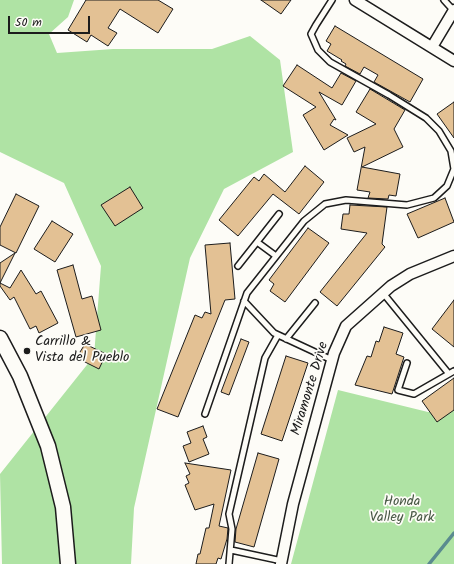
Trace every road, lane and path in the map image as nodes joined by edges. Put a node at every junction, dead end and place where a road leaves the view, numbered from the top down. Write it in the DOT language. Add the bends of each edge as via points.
graph roads {
  1 [pos="332,0"];
  2 [pos="355,0"];
  3 [pos="444,0"];
  4 [pos="454,10"];
  5 [pos="432,47"];
  6 [pos="454,61"];
  7 [pos="279,214"];
  8 [pos="258,242"];
  9 [pos="276,256"];
  10 [pos="454,256"];
  11 [pos="238,266"];
  12 [pos="382,293"];
  13 [pos="244,301"];
  14 [pos="315,303"];
  15 [pos="278,335"];
  16 [pos="0,338"];
  17 [pos="286,339"];
  18 [pos="332,360"];
  19 [pos="407,363"];
  20 [pos="451,373"];
  21 [pos="205,414"];
  22 [pos="231,550"];
  23 [pos="282,562"];
  24 [pos="68,564"];
  25 [pos="229,564"];
  1 -- 9 [label="lane" via="312,34 318,50 330,62 426,118 439,131 451,151 454,169 447,186 434,198 407,205 346,200 325,204 304,221"];
  2 -- 5 [label="street"];
  3 -- 4 [label="lane"];
  4 -- 5 [label="street"];
  5 -- 6 [label="street"];
  7 -- 8 [label="lane"];
  8 -- 9 [label="lane"];
  8 -- 11 [label="lane"];
  9 -- 13 [label="lane" via="247,293"];
  10 -- 12 [label="street, Miramonte Drive" via="410,274"];
  12 -- 18 [label="street, Miramonte Drive" via="346,326"];
  12 -- 20 [label="lane"];
  13 -- 15 [label="lane"];
  13 -- 21 [label="lane"];
  14 -- 17 [label="lane"];
  15 -- 17 [label="lane"];
  15 -- 22 [label="lane" via="265,358 229,514 232,529"];
  16 -- 24 [label="main road" via="20,376 48,446 63,507"];
  17 -- 18 [label="lane"];
  18 -- 23 [label="street, Miramonte Drive" via="293,504"];
  19 -- 20 [label="lane" via="398,390 414,394"];
  22 -- 23 [label="lane"];
  22 -- 25 [label="lane"];
}
